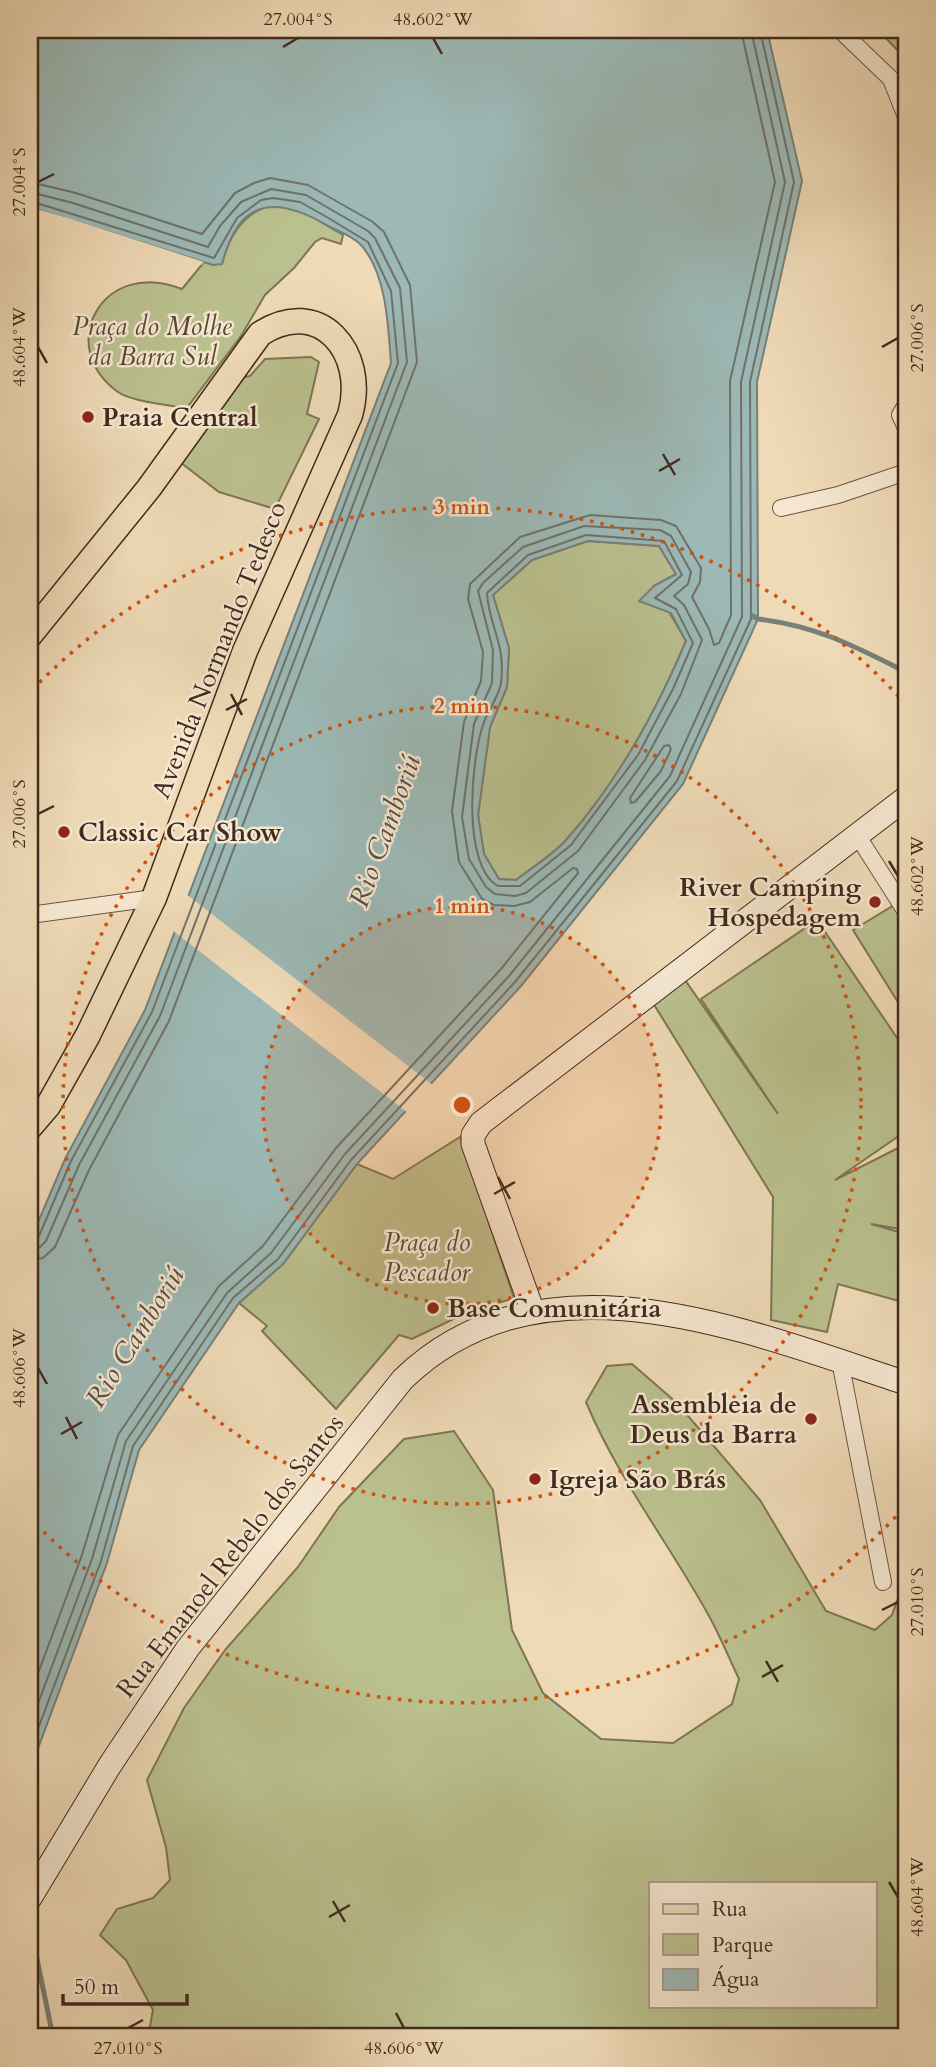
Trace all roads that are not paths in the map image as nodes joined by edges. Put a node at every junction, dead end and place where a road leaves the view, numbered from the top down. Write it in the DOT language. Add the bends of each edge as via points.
graph roads {
  1 [pos="840,30"];
  2 [pos="906,117"];
  3 [pos="906,405"];
  4 [pos="906,428"];
  5 [pos="906,472"];
  6 [pos="781,508"];
  7 [pos="30,635"];
  8 [pos="906,798"];
  9 [pos="857,835"];
  10 [pos="154,898"];
  11 [pos="906,912"];
  12 [pos="30,915"];
  13 [pos="30,1127"];
  14 [pos="533,1312"];
  15 [pos="840,1361"];
  16 [pos="906,1383"];
  17 [pos="883,1582"];
  18 [pos="35,1890"];
  1 -- 2 [label="street" via="891,79"];
  3 -- 4 [label="street" via="900,415"];
  5 -- 6 [label="street"];
  7 -- 10 [label="main road, Avenida Normando Tedesco" via="149,488 260,334 298,322 337,338 351,359 354,402 245,651"];
  8 -- 9 [label="main road"];
  9 -- 11 [label="street"];
  9 -- 14 [label="main road" via="481,1123 473,1144"];
  10 -- 12 [label="street"];
  10 -- 13 [label="main road, Avenida Normando Tedesco" via="88,1035 48,1106"];
  14 -- 15 [label="main road, Rua Emanoel Rebelo dos Santos" via="603,1306 679,1315"];
  14 -- 18 [label="main road, Rua Emanoel Rebelo dos Santos" via="451,1342 402,1379 188,1648"];
  15 -- 16 [label="main road, Rua Emanoel Rebelo dos Santos"];
  15 -- 17 [label="street"];
}
